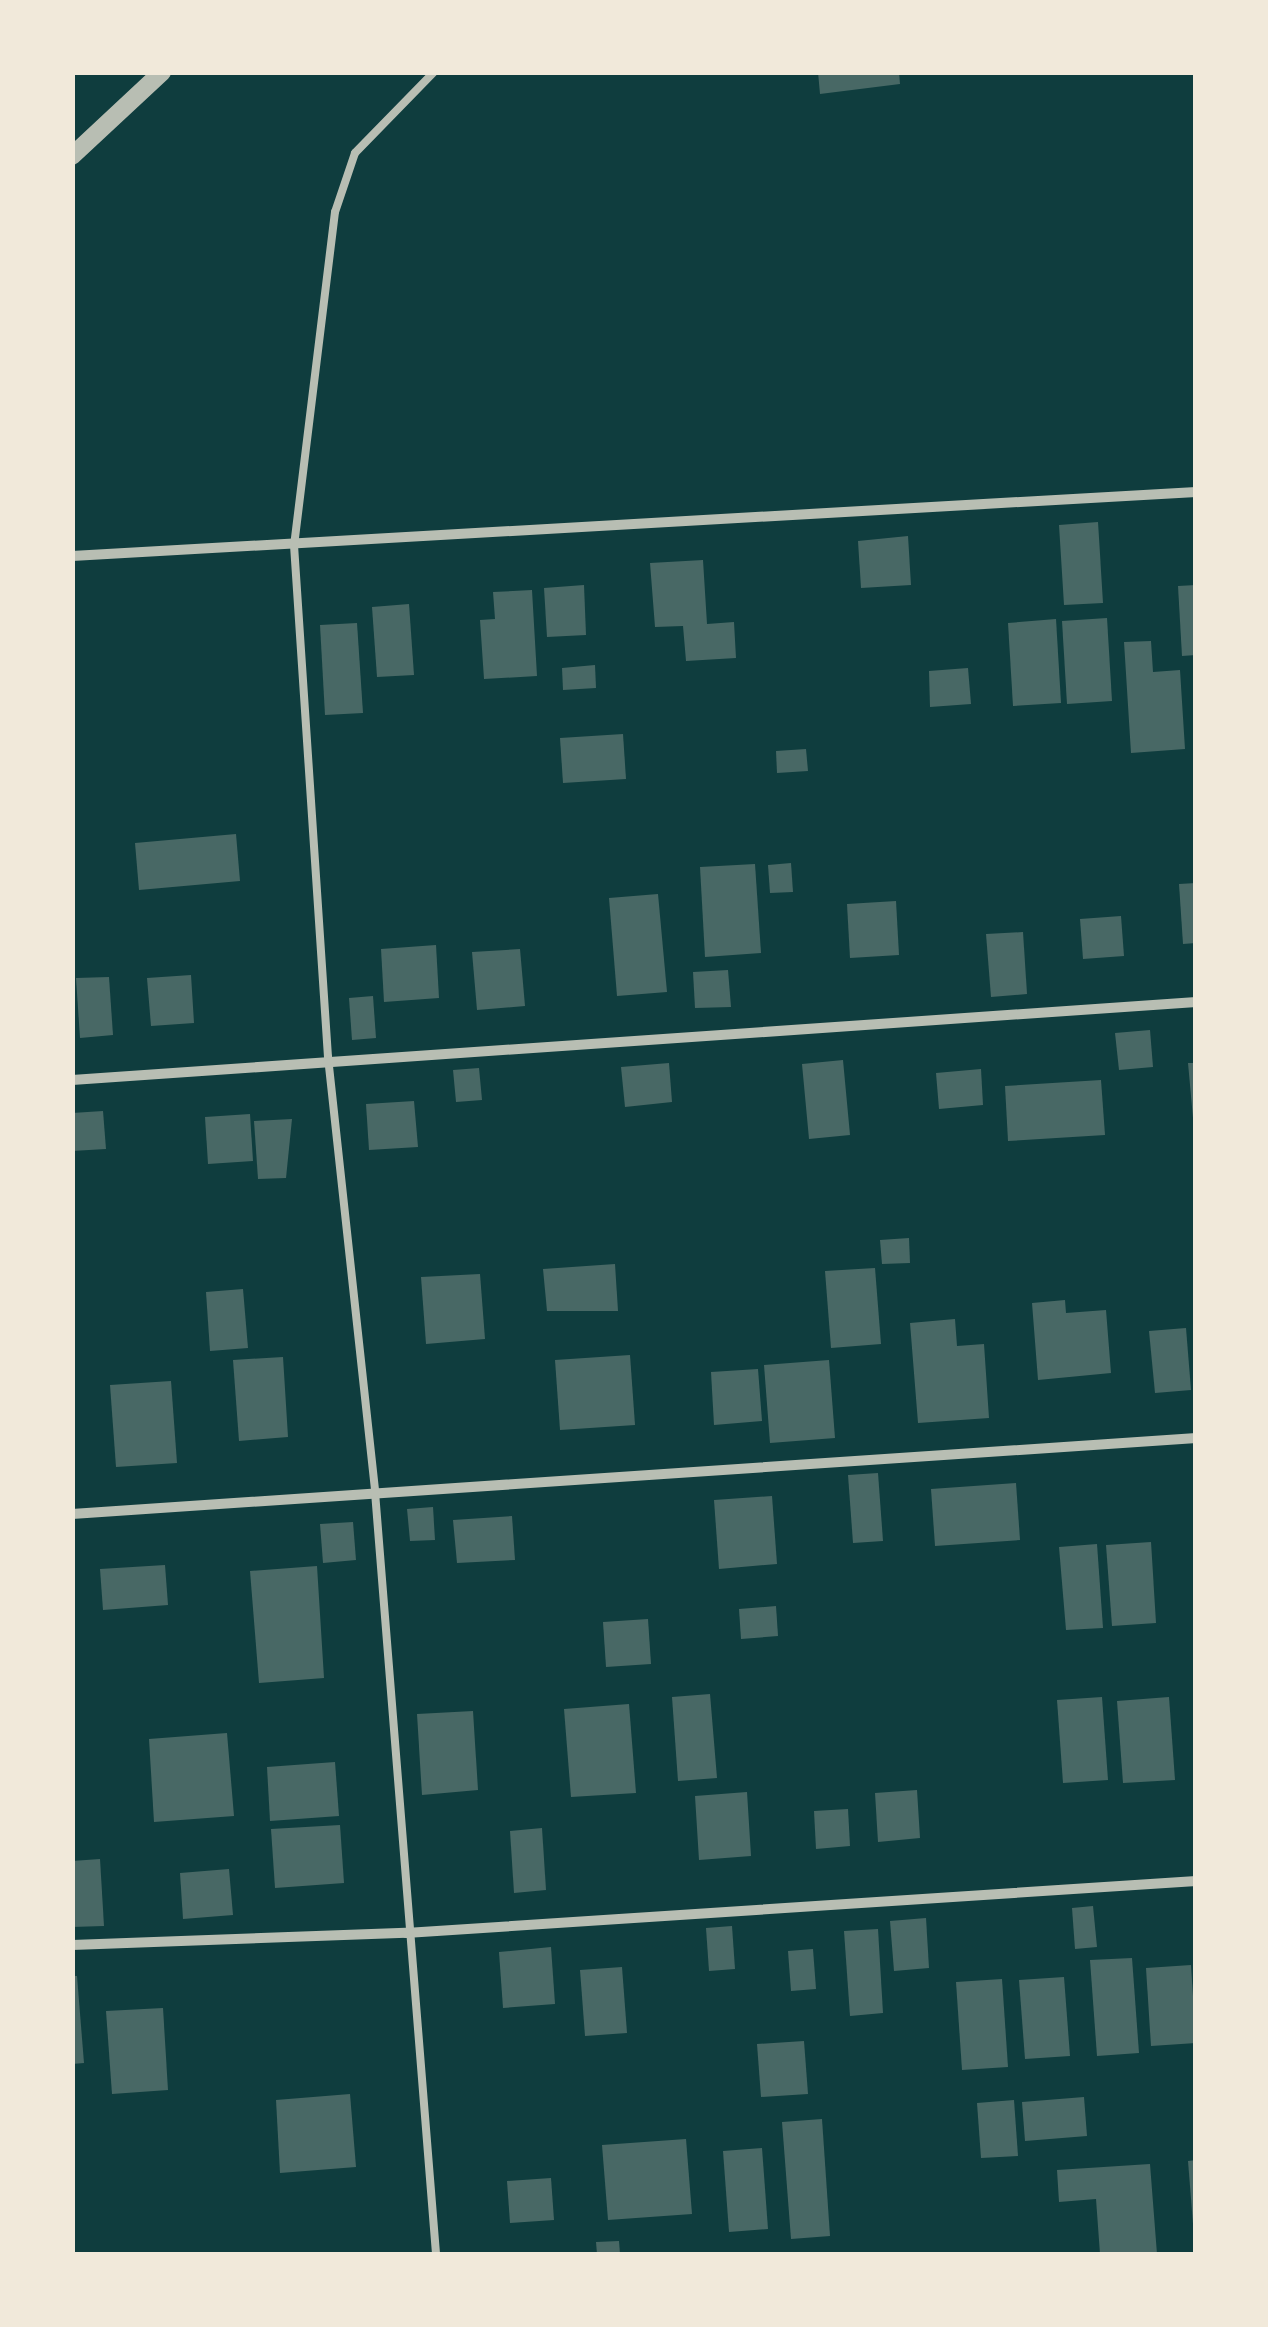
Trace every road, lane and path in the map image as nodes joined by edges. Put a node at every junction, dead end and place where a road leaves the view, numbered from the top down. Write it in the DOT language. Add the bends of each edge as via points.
graph roads {
  1 [pos="162,72"];
  2 [pos="434,72"];
  3 [pos="72,156"];
  4 [pos="1196,492"];
  5 [pos="294,545"];
  6 [pos="72,556"];
  7 [pos="1196,1002"];
  8 [pos="328,1057"];
  9 [pos="72,1080"];
  10 [pos="1196,1438"];
  11 [pos="376,1492"];
  12 [pos="72,1514"];
  13 [pos="1196,1881"];
  14 [pos="406,1933"];
  15 [pos="72,1945"];
  16 [pos="436,2254"];
  1 -- 3 [label="street"];
  2 -- 5 [label="lane" via="355,153 334,212"];
  4 -- 5 [label="street"];
  5 -- 6 [label="street"];
  5 -- 8 [label="lane"];
  7 -- 8 [label="street"];
  8 -- 9 [label="street"];
  8 -- 11 [label="lane"];
  10 -- 11 [label="street"];
  11 -- 12 [label="street"];
  11 -- 14 [label="lane"];
  13 -- 14 [label="street"];
  14 -- 15 [label="street"];
  14 -- 16 [label="lane"];
}
